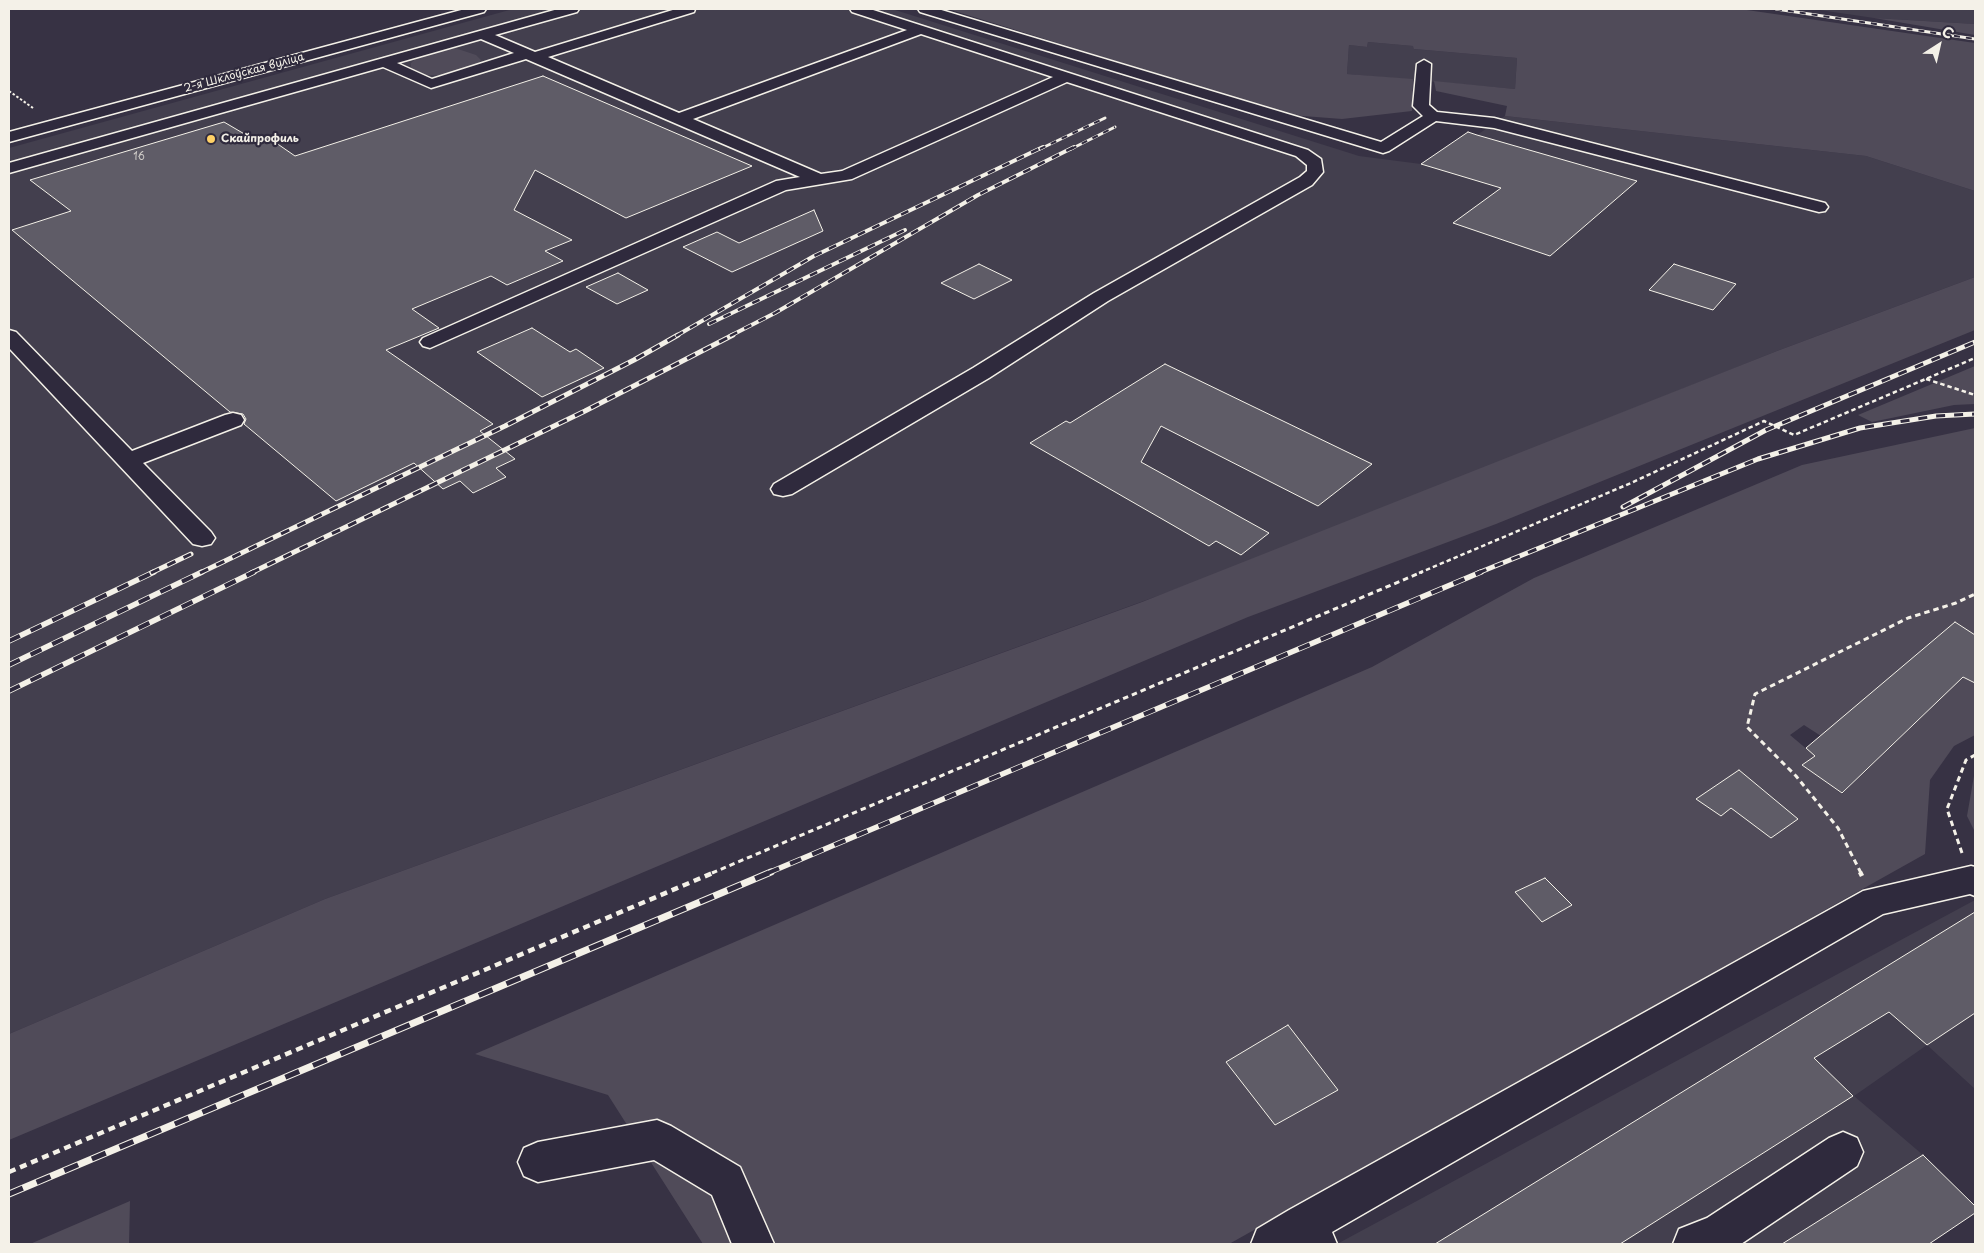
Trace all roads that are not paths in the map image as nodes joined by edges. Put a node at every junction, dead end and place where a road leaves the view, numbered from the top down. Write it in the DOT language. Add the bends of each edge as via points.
graph roads {
  1 [pos="478,9"];
  2 [pos="572,9"];
  3 [pos="689,9"];
  4 [pos="857,9"];
  5 [pos="925,9"];
  6 [pos="919,30"];
  7 [pos="482,34"];
  8 [pos="531,56"];
  9 [pos="384,62"];
  10 [pos="1424,64"];
  11 [pos="1068,76"];
  12 [pos="1433,116"];
  13 [pos="678,118"];
  14 [pos="9,137"];
  15 [pos="9,168"];
  16 [pos="819,179"];
  17 [pos="1819,207"];
  18 [pos="9,336"];
  19 [pos="430,342"];
  20 [pos="233,420"];
  21 [pos="129,460"];
  22 [pos="783,489"];
  23 [pos="202,538"];
  24 [pos="1973,881"];
  25 [pos="1843,1152"];
  26 [pos="538,1162"];
  27 [pos="1297,1238"];
  28 [pos="753,1244"];
  29 [pos="1694,1244"];
  1 -- 14 [label="street, 2-я Шклоўская вуліца"];
  2 -- 7 [label="street"];
  3 -- 8 [label="street"];
  4 -- 6 [label="street"];
  5 -- 12 [label="street" via="1383,148"];
  6 -- 11 [label="street"];
  6 -- 13 [label="street"];
  7 -- 8 [label="street"];
  7 -- 9 [label="street"];
  8 -- 9 [label="street" via="431,84"];
  8 -- 13 [label="street"];
  9 -- 15 [label="street"];
  10 -- 12 [label="street" via="1420,106"];
  11 -- 16 [label="street" via="846,175"];
  11 -- 22 [label="street" via="1302,153 1315,163 1315,172 1306,181 1101,297 981,373"];
  12 -- 17 [label="street" via="1494,123"];
  13 -- 16 [label="street"];
  16 -- 19 [label="street" via="782,185"];
  18 -- 21 [label="street"];
  20 -- 21 [label="street"];
  21 -- 23 [label="street"];
  24 -- 27 [label="street" via="1875,901"];
  25 -- 29 [label="street" via="1721,1233"];
  26 -- 28 [label="street" via="657,1140 726,1180"];
}
